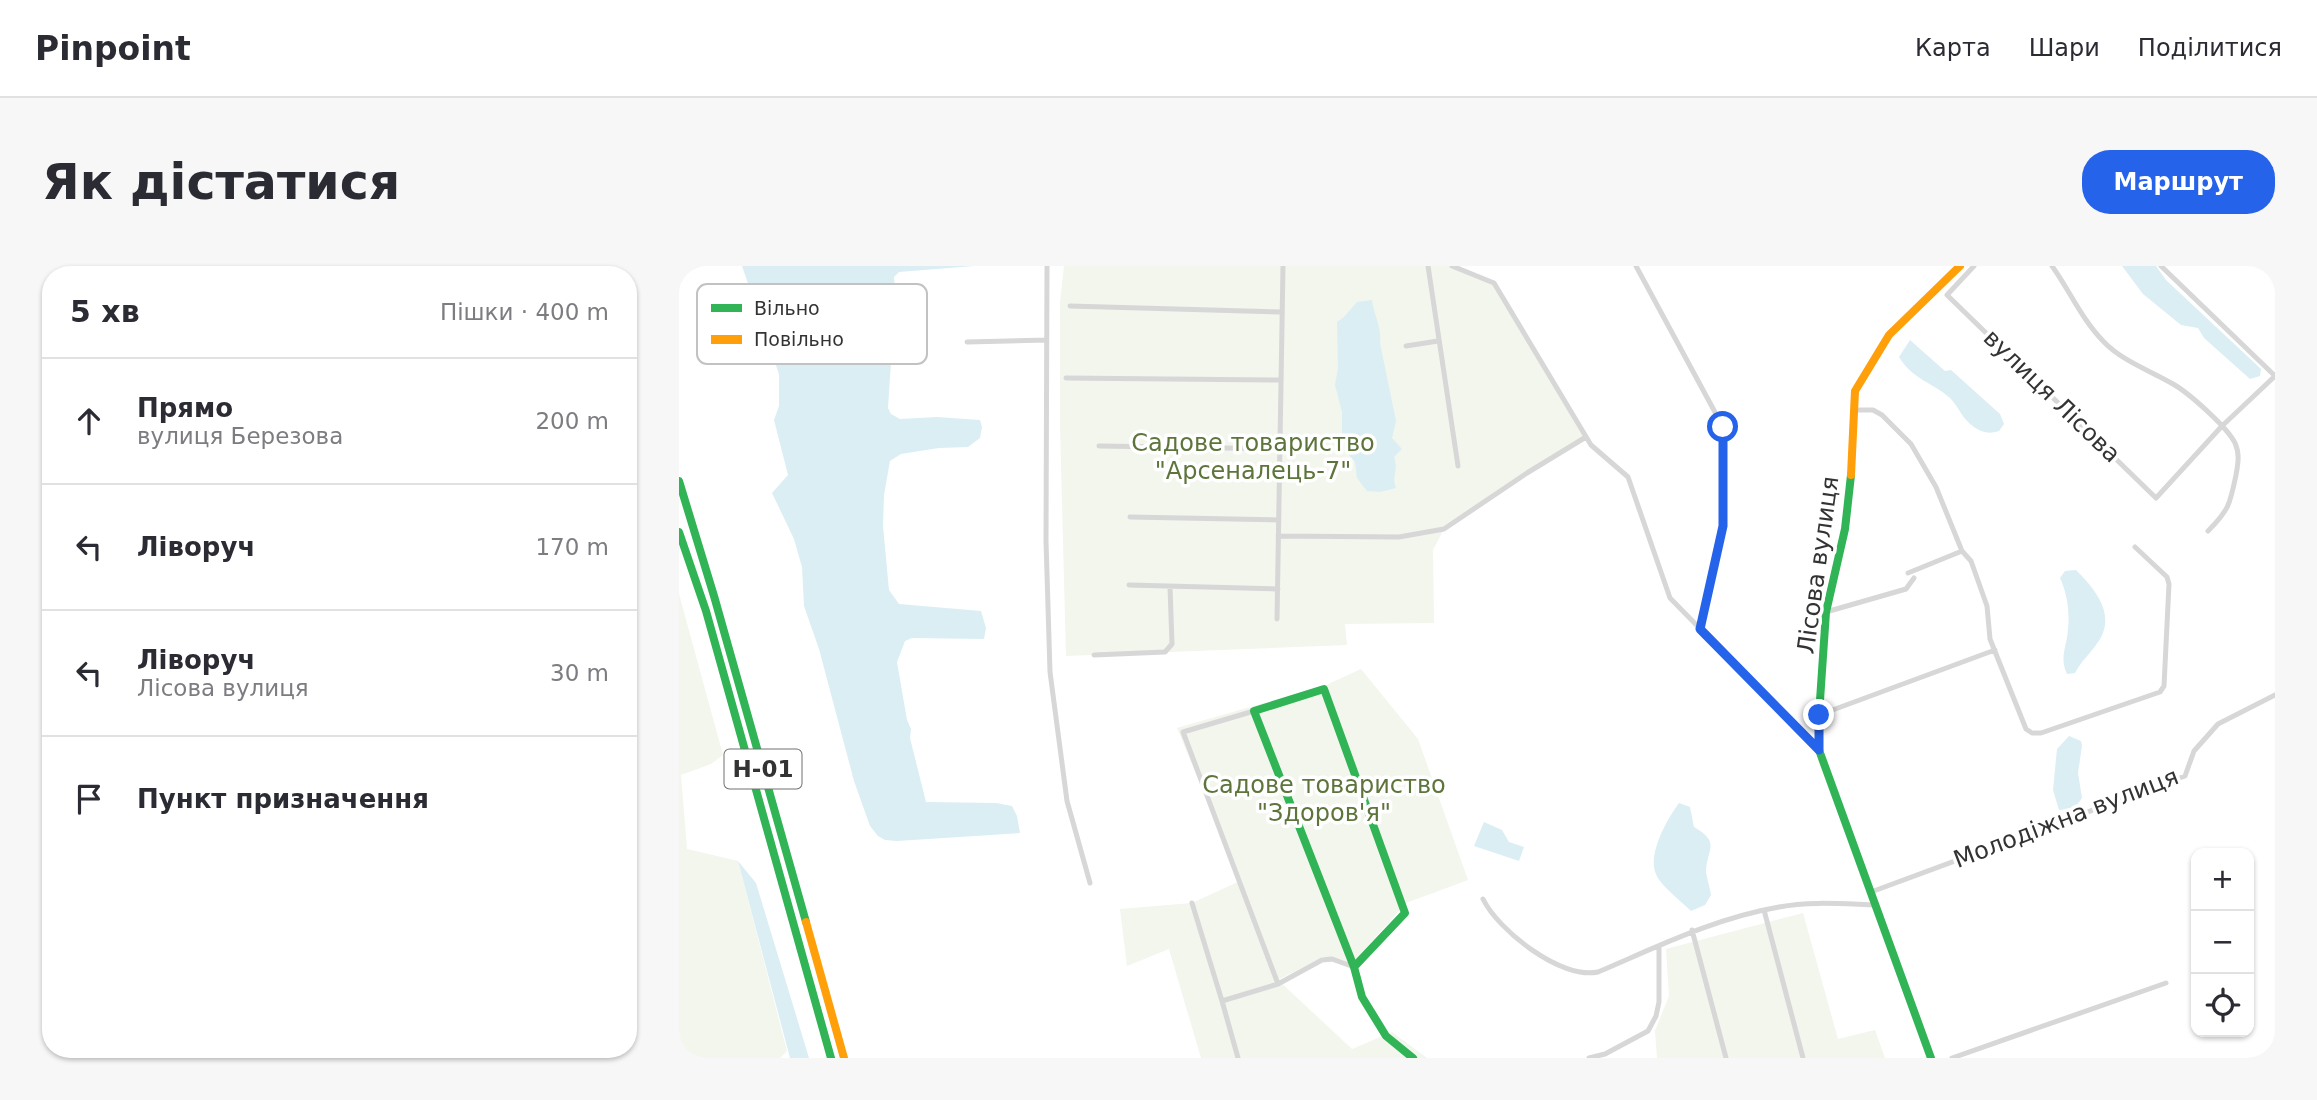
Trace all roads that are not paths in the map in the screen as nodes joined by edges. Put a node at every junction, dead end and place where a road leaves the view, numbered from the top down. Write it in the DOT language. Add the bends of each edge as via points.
graph roads {
  1 [pos="1047,266"];
  2 [pos="1283,266"];
  3 [pos="1428,266"];
  4 [pos="1452,266"];
  5 [pos="1636,266"];
  6 [pos="1960,266"];
  7 [pos="1975,266"];
  8 [pos="2052,266"];
  9 [pos="2161,266"];
  10 [pos="1070,306"];
  11 [pos="1282,312"];
  12 [pos="1046,340"];
  13 [pos="1438,341"];
  14 [pos="967,342"];
  15 [pos="1406,346"];
  16 [pos="2275,376"];
  17 [pos="1066,378"];
  18 [pos="1281,380"];
  19 [pos="1853,410"];
  20 [pos="2222,426"];
  21 [pos="1586,437"];
  22 [pos="1099,446"];
  23 [pos="1280,449"];
  24 [pos="1458,466"];
  25 [pos="679,481"];
  26 [pos="1131,517"];
  27 [pos="1279,520"];
  28 [pos="2208,531"];
  29 [pos="679,532"];
  30 [pos="1278,536"];
  31 [pos="2135,547"];
  32 [pos="1962,551"];
  33 [pos="1908,573"];
  34 [pos="1914,578"];
  35 [pos="1129,585"];
  36 [pos="1170,587"];
  37 [pos="1277,589"];
  38 [pos="1826,612"];
  39 [pos="1277,619"];
  40 [pos="1700,629"];
  41 [pos="1995,650"];
  42 [pos="1094,655"];
  43 [pos="2275,695"];
  44 [pos="1254,710"];
  45 [pos="1819,715"];
  46 [pos="1819,750"];
  47 [pos="1090,883"];
  48 [pos="1871,892"];
  49 [pos="1483,899"];
  50 [pos="1192,903"];
  51 [pos="1875,905"];
  52 [pos="1764,910"];
  53 [pos="1692,930"];
  54 [pos="1659,946"];
  55 [pos="1354,967"];
  56 [pos="2166,983"];
  57 [pos="1278,984"];
  58 [pos="1222,1001"];
  59 [pos="831,1058"];
  60 [pos="844,1058"];
  61 [pos="1237,1058"];
  62 [pos="1413,1058"];
  63 [pos="1589,1058"];
  64 [pos="1726,1058"];
  65 [pos="1803,1058"];
  66 [pos="1931,1058"];
  67 [pos="1952,1058"];
  1 -- 12 [label="street"];
  2 -- 11 [label="street"];
  3 -- 13 [label="street"];
  4 -- 21 [label="street" via="1493,283"];
  5 -- 40 [label="street" via="1723,427 1723,526"];
  6 -- 19 [label="street, Лісова вулиця" via="1889,335 1855,391"];
  7 -- 20 [label="street, вулиця Лісова" via="1947,295 2156,498"];
  8 -- 20 [label="street" via="2105,343 2176,386"];
  9 -- 16 [label="street"];
  10 -- 11 [label="street"];
  11 -- 18 [label="street"];
  12 -- 14 [label="street"];
  12 -- 47 [label="street" via="1050,672 1067,801"];
  13 -- 15 [label="street"];
  13 -- 24 [label="street"];
  16 -- 20 [label="street"];
  17 -- 18 [label="street"];
  18 -- 23 [label="street"];
  19 -- 32 [label="street" via="1882,415 1911,444 1936,487"];
  19 -- 38 [label="street, Лісова вулиця" via="1847,517"];
  20 -- 28 [label="street" via="2234,442 2238,461 2230,504"];
  21 -- 30 [label="street" via="1444,529 1399,537"];
  21 -- 40 [label="street" via="1628,477 1670,598"];
  22 -- 23 [label="street"];
  23 -- 27 [label="street"];
  25 -- 60 [label="street, Н-01"];
  26 -- 27 [label="street"];
  27 -- 30 [label="street"];
  29 -- 59 [label="street, Н-01" via="706,611"];
  30 -- 37 [label="street"];
  31 -- 41 [label="street" via="2169,584 2160,692 2032,733 2026,729"];
  32 -- 33 [label="street"];
  32 -- 41 [label="street" via="1971,561 1987,606"];
  34 -- 38 [label="street" via="1906,589"];
  35 -- 36 [label="street"];
  36 -- 37 [label="street"];
  36 -- 42 [label="street" via="1172,645 1165,652"];
  37 -- 39 [label="street"];
  38 -- 45 [label="street, Лісова вулиця"];
  40 -- 46 [label="street"];
  41 -- 45 [label="street"];
  43 -- 48 [label="street, Молодіжна вулиця" via="2218,724 2194,751 2185,776"];
  44 -- 55 [label="street"];
  44 -- 55 [label="street" via="1324,690 1405,913"];
  44 -- 57 [label="street" via="1183,732"];
  45 -- 46 [label="street, Лісова вулиця"];
  46 -- 48 [label="street, Лісова вулиця"];
  48 -- 51 [label="street, Лісова вулиця"];
  49 -- 54 [label="street" via="1489,912 1518,940 1579,972 1598,972"];
  50 -- 58 [label="street"];
  51 -- 52 [label="street" via="1814,904"];
  51 -- 66 [label="street, Лісова вулиця"];
  52 -- 53 [label="street"];
  52 -- 65 [label="street"];
  53 -- 54 [label="street"];
  53 -- 64 [label="street"];
  54 -- 63 [label="street" via="1659,1002 1648,1031"];
  55 -- 57 [label="street" via="1322,960"];
  55 -- 62 [label="street" via="1362,997 1386,1037"];
  56 -- 67 [label="street"];
  57 -- 58 [label="street"];
  58 -- 61 [label="street"];
}
